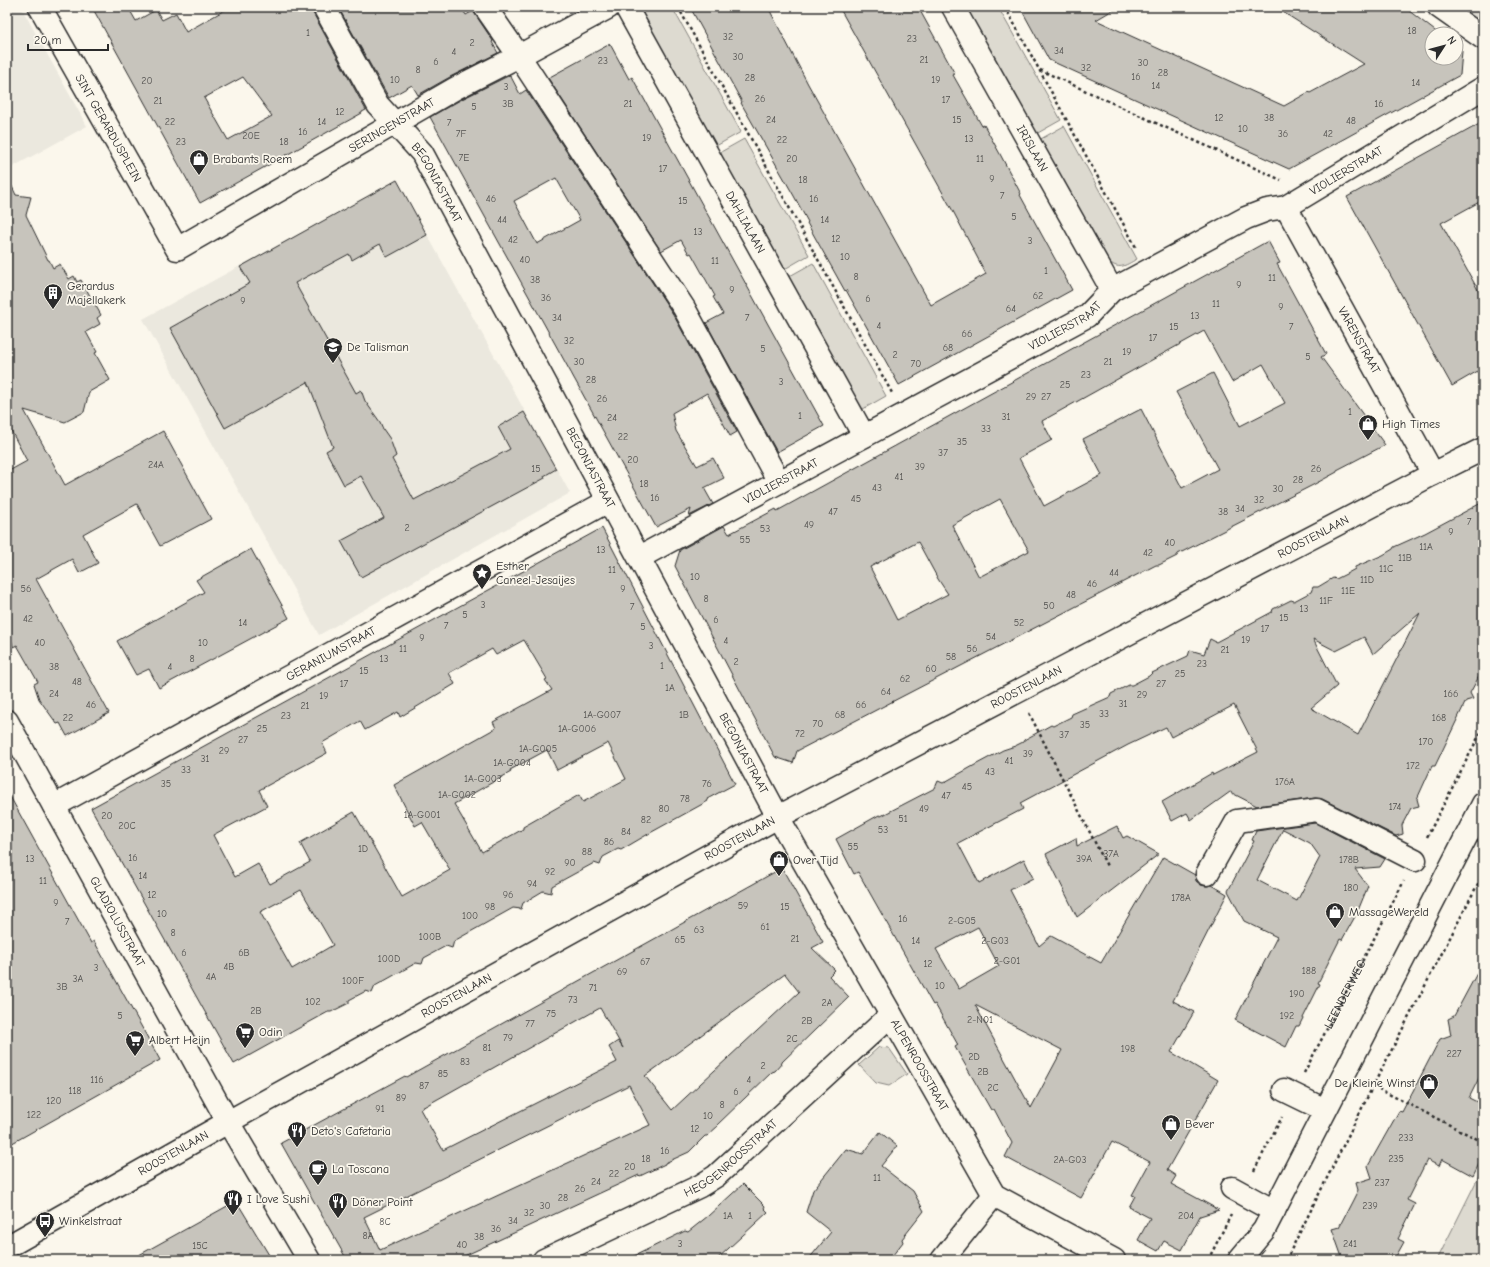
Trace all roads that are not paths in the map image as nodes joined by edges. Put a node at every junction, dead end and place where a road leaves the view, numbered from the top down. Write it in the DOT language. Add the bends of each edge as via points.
graph roads {
  1 [pos="40,7"];
  2 [pos="324,7"];
  3 [pos="485,7"];
  4 [pos="609,7"];
  5 [pos="626,7"];
  6 [pos="953,7"];
  7 [pos="1440,7"];
  8 [pos="1483,38"];
  9 [pos="519,56"];
  10 [pos="1483,88"];
  11 [pos="396,123"];
  12 [pos="1286,207"];
  13 [pos="177,249"];
  14 [pos="1112,290"];
  15 [pos="864,436"];
  16 [pos="1483,449"];
  17 [pos="1433,474"];
  18 [pos="778,482"];
  19 [pos="608,501"];
  20 [pos="640,557"];
  21 [pos="7,721"];
  22 [pos="1483,804"];
  23 [pos="54,806"];
  24 [pos="778,817"];
  25 [pos="1415,860"];
  26 [pos="1206,874"];
  27 [pos="891,1015"];
  28 [pos="1289,1092"];
  29 [pos="1325,1110"];
  30 [pos="228,1122"];
  31 [pos="1237,1191"];
  32 [pos="994,1195"];
  33 [pos="1269,1220"];
  34 [pos="7,1247"];
  35 [pos="309,1260"];
  36 [pos="544,1260"];
  37 [pos="942,1260"];
  38 [pos="1114,1260"];
  39 [pos="1239,1260"];
  40 [pos="1258,1260"];
  1 -- 13 [label="street, SINT GERARDUSPLEIN"];
  2 -- 11 [label="street, BEGONIASTRAAT" via="378,105"];
  3 -- 9 [label="street"];
  4 -- 9 [label="street, SERINGENSTRAAT"];
  5 -- 15 [label="street, DAHLIALAAN"];
  6 -- 14 [label="street, IRISLAAN"];
  7 -- 8 [label="street"];
  9 -- 11 [label="street, SERINGENSTRAAT" via="456,88"];
  9 -- 18 [label="street" via="684,308"];
  10 -- 12 [label="street, VIOLIERSTRAAT"];
  11 -- 13 [label="street, SERINGENSTRAAT"];
  11 -- 19 [label="street, BEGONIASTRAAT" via="422,153"];
  12 -- 14 [label="street, VIOLIERSTRAAT" via="1267,210 1246,218"];
  12 -- 17 [label="street, VARENSTRAAT"];
  14 -- 15 [label="street, VIOLIERSTRAAT" via="1087,316"];
  15 -- 18 [label="street, VIOLIERSTRAAT"];
  16 -- 17 [label="street, ROOSTENLAAN"];
  17 -- 24 [label="street, ROOSTENLAAN"];
  18 -- 20 [label="street, VIOLIERSTRAAT"];
  19 -- 20 [label="street, BEGONIASTRAAT"];
  19 -- 23 [label="street, GERANIUMSTRAAT"];
  20 -- 24 [label="street, BEGONIASTRAAT"];
  21 -- 23 [label="street, GLADIOLUSSTRAAT"];
  22 -- 29 [label="street"];
  23 -- 30 [label="street, GLADIOLUSSTRAAT"];
  24 -- 27 [label="street, ALPENROOSSTRAAT"];
  24 -- 30 [label="street, ROOSTENLAAN"];
  25 -- 26 [label="street" via="1317,810 1237,821"];
  27 -- 32 [label="street, ALPENROOSSTRAAT"];
  27 -- 36 [label="street, HEGGENROOSSTRAAT" via="716,1176"];
  28 -- 29 [label="street"];
  29 -- 33 [label="street"];
  30 -- 34 [label="street, ROOSTENLAAN"];
  30 -- 35 [label="street"];
  31 -- 33 [label="street"];
  32 -- 37 [label="street"];
  32 -- 38 [label="street"];
  33 -- 39 [label="street"];
  33 -- 40 [label="street"];
}
